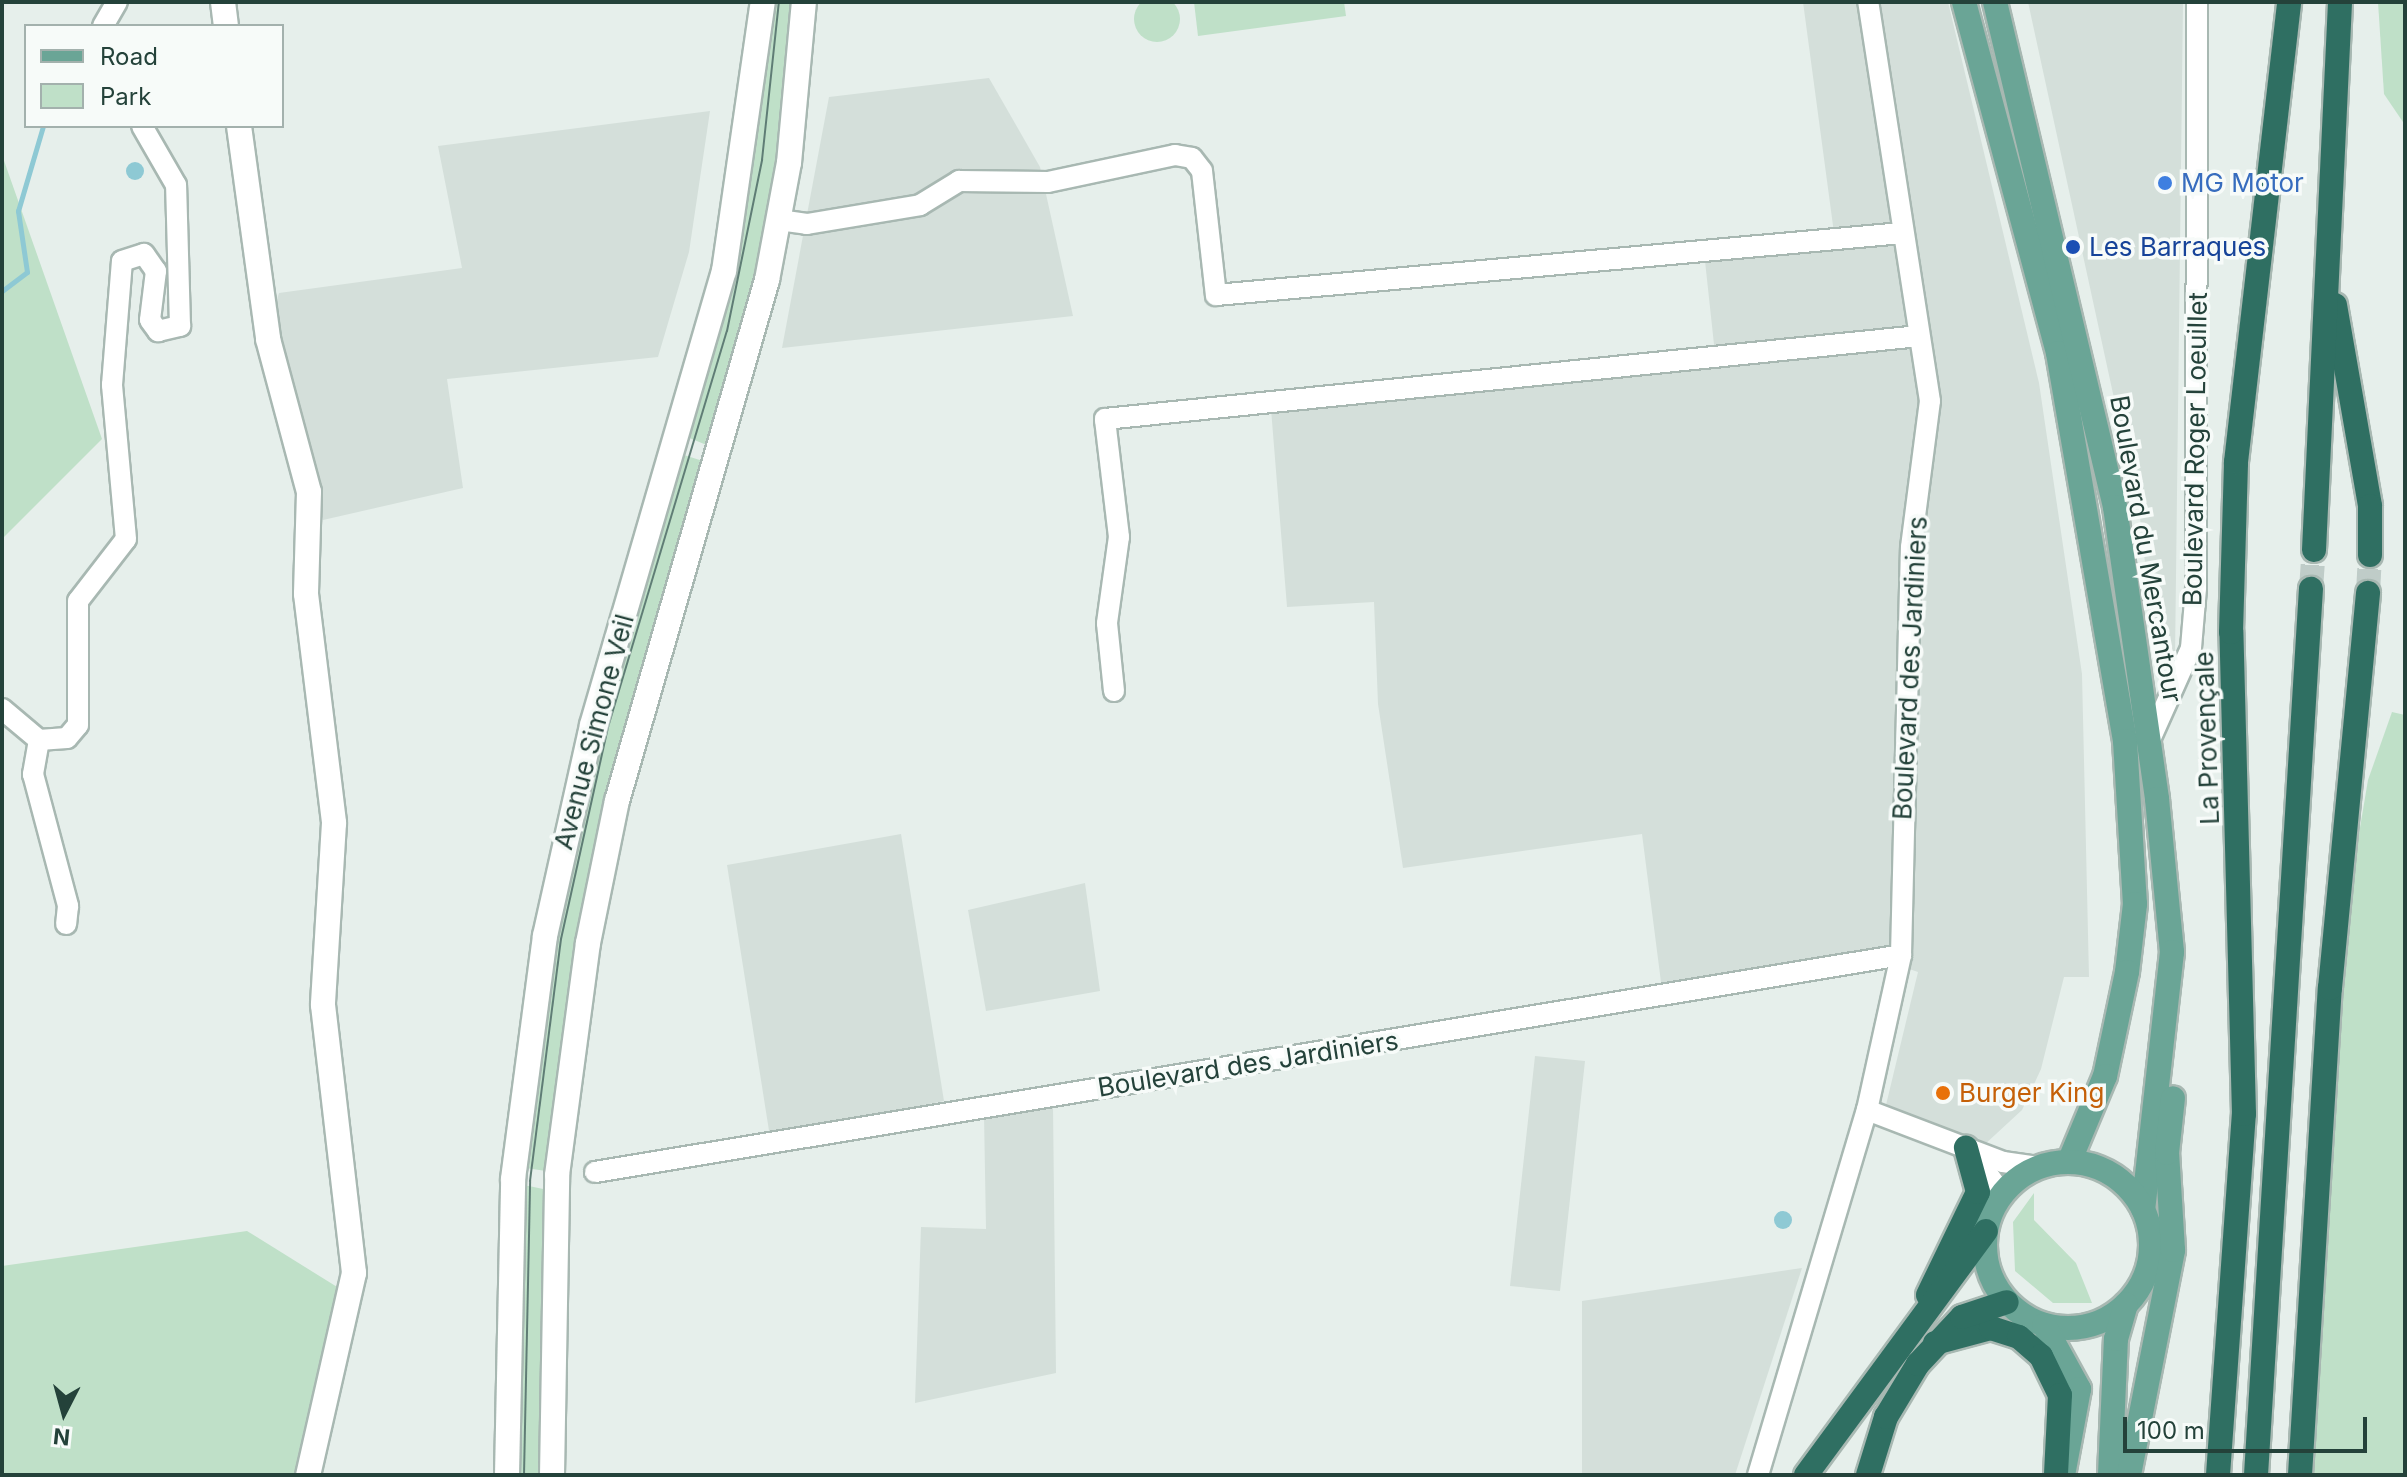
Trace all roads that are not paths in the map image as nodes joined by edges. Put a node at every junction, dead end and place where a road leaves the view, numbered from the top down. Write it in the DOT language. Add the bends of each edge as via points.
graph roads {
  1 [pos="117,2"];
  2 [pos="223,2"];
  3 [pos="763,2"];
  4 [pos="804,2"];
  5 [pos="1868,2"];
  6 [pos="1964,2"];
  7 [pos="1995,2"];
  8 [pos="2197,2"];
  9 [pos="2289,2"];
  10 [pos="2340,2"];
  11 [pos="104,24"];
  12 [pos="226,24"];
  13 [pos="143,128"];
  14 [pos="239,128"];
  15 [pos="779,220"];
  16 [pos="1903,233"];
  17 [pos="2327,259"];
  18 [pos="1919,336"];
  19 [pos="2314,550"];
  20 [pos="2370,555"];
  21 [pos="2311,589"];
  22 [pos="2368,593"];
  23 [pos="1114,691"];
  24 [pos="2,709"];
  25 [pos="39,740"];
  26 [pos="2149,742"];
  27 [pos="66,924"];
  28 [pos="2172,952"];
  29 [pos="1901,955"];
  30 [pos="1867,1110"];
  31 [pos="1966,1148"];
  32 [pos="2069,1162"];
  33 [pos="2040,1167"];
  34 [pos="595,1172"];
  35 [pos="2002,1194"];
  36 [pos="2143,1209"];
  37 [pos="1986,1231"];
  38 [pos="2007,1302"];
  39 [pos="2126,1304"];
  40 [pos="1919,1319"];
  41 [pos="2044,1325"];
  42 [pos="1935,1343"];
  43 [pos="308,1475"];
  44 [pos="507,1475"];
  45 [pos="552,1475"];
  46 [pos="1758,1475"];
  47 [pos="1806,1475"];
  48 [pos="1868,1475"];
  49 [pos="2056,1475"];
  50 [pos="2063,1475"];
  51 [pos="2110,1475"];
  52 [pos="2129,1475"];
  53 [pos="2218,1475"];
  54 [pos="2256,1475"];
  55 [pos="2300,1475"];
  1 -- 11 [label="street"];
  2 -- 12 [label="main road"];
  3 -- 44 [label="main road, Avenue Simone Veil" via="724,271 592,725 545,936 513,1179"];
  4 -- 15 [label="main road, Avenue Simone Veil"];
  5 -- 16 [label="street, Boulevard des Jardiniers"];
  6 -- 32 [label="main road, Boulevard du Mercantour" via="2058,353 2093,525 2126,757 2135,904 2127,972 2105,1076"];
  7 -- 26 [label="main road, Boulevard du Mercantour" via="2083,354 2124,562"];
  8 -- 26 [label="street, Boulevard Roger Loeuillet" via="2196,588 2191,648"];
  9 -- 53 [label="highway, La Provençale" via="2236,462 2231,632 2244,1114"];
  10 -- 17 [label="highway"];
  13 -- 25 [label="street" via="176,185 180,326 158,331 150,320 156,271 144,254 122,261 112,385 126,539 78,601 78,725 67,738"];
  14 -- 43 [label="main road" via="266,327 309,492 306,594 334,823 323,1005 354,1273"];
  15 -- 16 [label="street" via="807,224 920,205 959,181 1048,182 1175,155 1192,158 1202,171 1216,295"];
  15 -- 45 [label="main road, Avenue Simone Veil" via="753,339 617,801 588,943 557,1175"];
  16 -- 18 [label="street, Boulevard des Jardiniers"];
  17 -- 19 [label="highway"];
  17 -- 20 [label="highway" via="2370,506"];
  18 -- 23 [label="street" via="1105,419 1119,537 1107,623"];
  18 -- 29 [label="street, Boulevard des Jardiniers" via="1930,425 1907,617"];
  21 -- 54 [label="highway"];
  22 -- 55 [label="highway" via="2330,988"];
  24 -- 25 [label="street"];
  25 -- 27 [label="street" via="33,774 68,906"];
  26 -- 28 [label="main road, Boulevard du Mercantour"];
  28 -- 36 [label="main road, Boulevard du Mercantour"];
  28 -- 52 [label="main road" via="2173,1250"];
  29 -- 30 [label="street, Boulevard des Jardiniers"];
  29 -- 34 [label="street, Boulevard des Jardiniers"];
  30 -- 31 [label="street"];
  30 -- 46 [label="street, Boulevard des Jardiniers"];
  31 -- 33 [label="street"];
  31 -- 35 [label="street"];
  31 -- 40 [label="highway" via="1978,1192"];
  32 -- 33 [label="main road"];
  32 -- 36 [label="main road" via="2113,1175"];
  33 -- 35 [label="main road"];
  35 -- 37 [label="main road"];
  36 -- 39 [label="main road" via="2150,1259"];
  37 -- 38 [label="main road" via="1985,1257"];
  37 -- 40 [label="highway"];
  38 -- 41 [label="main road"];
  38 -- 42 [label="highway" via="1962,1317"];
  39 -- 41 [label="main road" via="2088,1325"];
  39 -- 51 [label="main road" via="2116,1339"];
  40 -- 47 [label="highway"];
  41 -- 50 [label="main road" via="2079,1389"];
  42 -- 48 [label="highway" via="1886,1417"];
  42 -- 49 [label="highway" via="1991,1328 2019,1337 2041,1356 2060,1395"];
}
